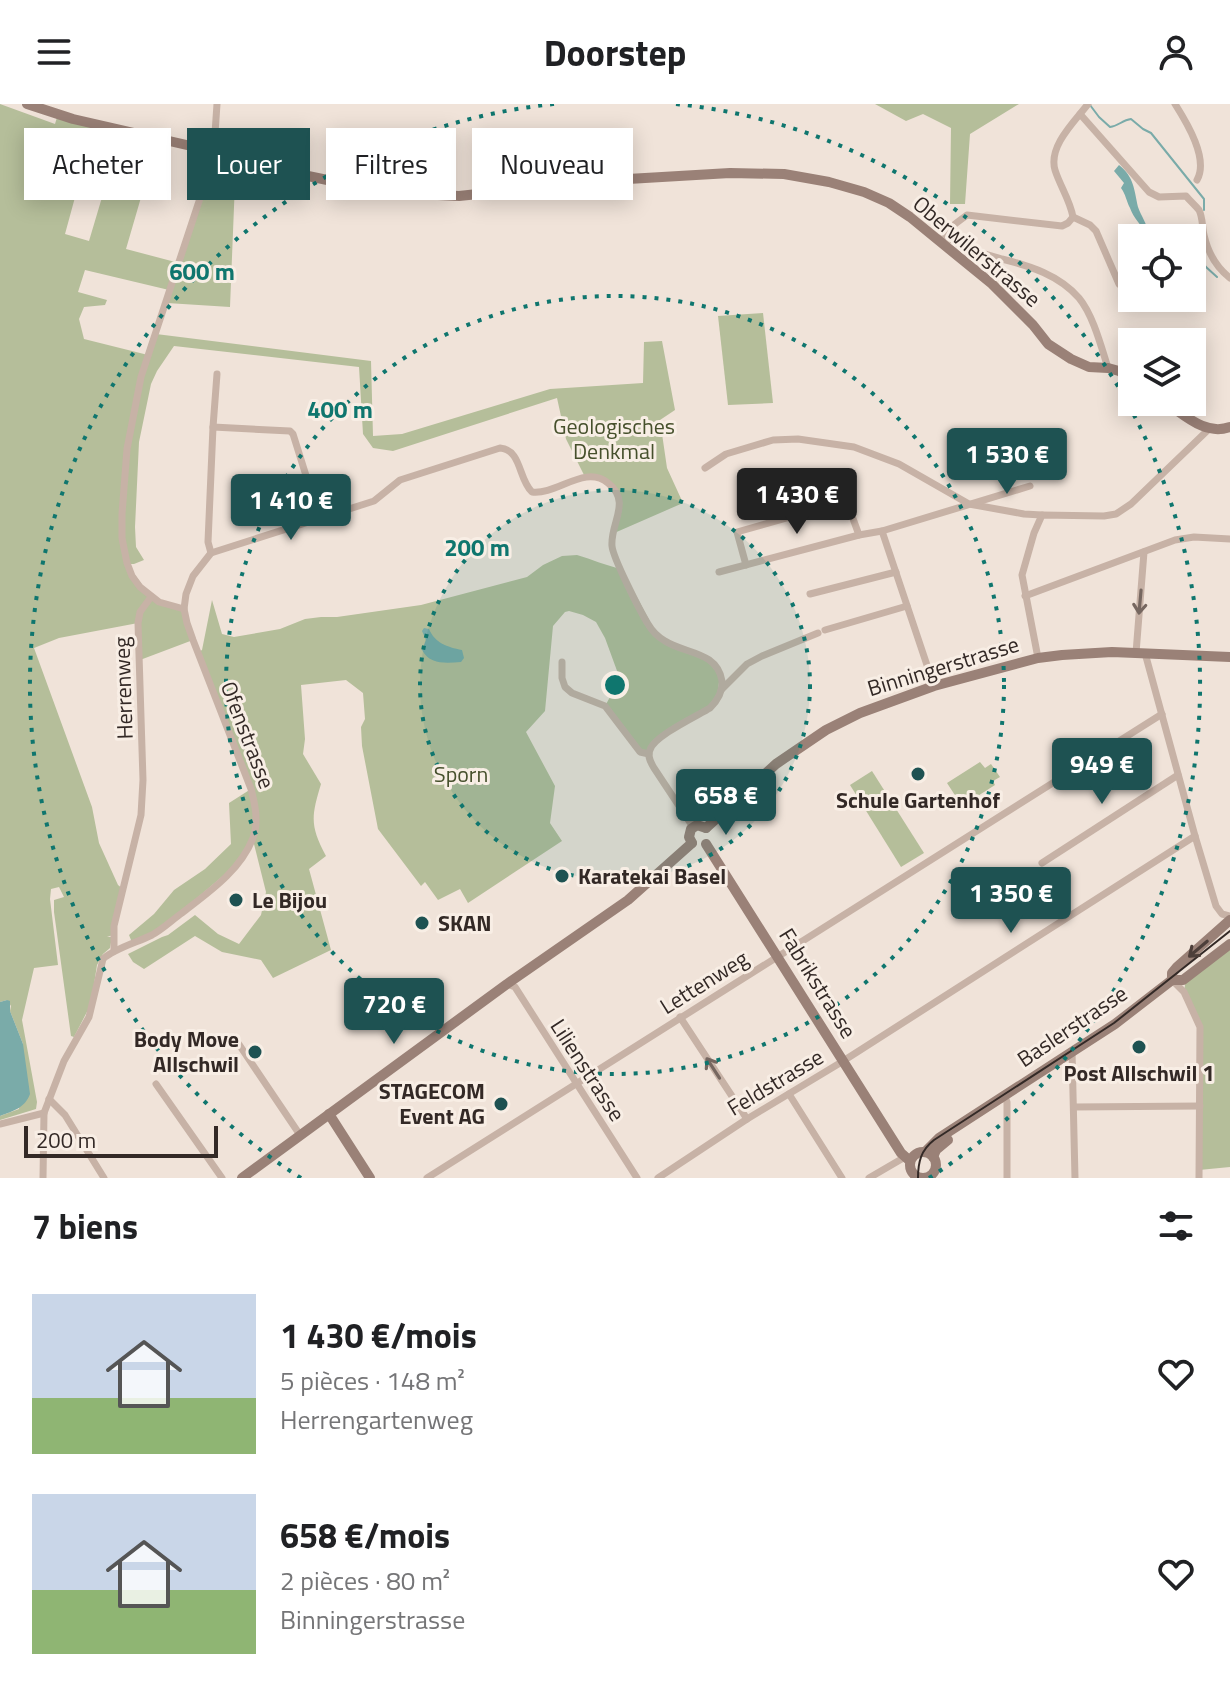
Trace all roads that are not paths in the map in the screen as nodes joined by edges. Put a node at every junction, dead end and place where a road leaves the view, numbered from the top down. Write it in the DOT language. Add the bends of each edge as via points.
graph roads {
  1 [pos="27,104"];
  2 [pos="217,104"];
  3 [pos="1175,104"];
  4 [pos="1087,105"];
  5 [pos="1080,114"];
  6 [pos="215,128"];
  7 [pos="187,145"];
  8 [pos="310,176"];
  9 [pos="1197,180"];
  10 [pos="201,200"];
  11 [pos="1073,217"];
  12 [pos="942,238"];
  13 [pos="1230,278"];
  14 [pos="1118,282"];
  15 [pos="1108,368"];
  16 [pos="1118,371"];
  17 [pos="217,374"];
  18 [pos="1187,416"];
  19 [pos="213,427"];
  20 [pos="1230,427"];
  21 [pos="1209,429"];
  22 [pos="705,468"];
  23 [pos="1030,486"];
  24 [pos="969,504"];
  25 [pos="1042,515"];
  26 [pos="319,517"];
  27 [pos="882,531"];
  28 [pos="859,535"];
  29 [pos="1230,539"];
  30 [pos="1144,552"];
  31 [pos="211,553"];
  32 [pos="746,565"];
  33 [pos="719,572"];
  34 [pos="896,572"];
  35 [pos="810,594"];
  36 [pos="1025,596"];
  37 [pos="151,597"];
  38 [pos="907,606"];
  39 [pos="184,609"];
  40 [pos="1140,653"];
  41 [pos="1230,657"];
  42 [pos="1038,658"];
  43 [pos="562,662"];
  44 [pos="934,686"];
  45 [pos="721,690"];
  46 [pos="1162,714"];
  47 [pos="649,754"];
  48 [pos="1178,775"];
  49 [pos="693,827"];
  50 [pos="706,828"];
  51 [pos="1195,836"];
  52 [pos="692,843"];
  53 [pos="706,844"];
  54 [pos="1042,863"];
  55 [pos="1230,919"];
  56 [pos="1230,927"];
  57 [pos="1230,944"];
  58 [pos="114,951"];
  59 [pos="778,957"];
  60 [pos="1172,980"];
  61 [pos="507,984"];
  62 [pos="680,1017"];
  63 [pos="234,1037"];
  64 [pos="1072,1051"];
  65 [pos="843,1061"];
  66 [pos="156,1084"];
  67 [pos="576,1085"];
  68 [pos="789,1094"];
  69 [pos="49,1099"];
  70 [pos="993,1104"];
  71 [pos="1200,1106"];
  72 [pos="1074,1107"];
  73 [pos="44,1113"];
  74 [pos="329,1114"];
  75 [pos="747,1119"];
  76 [pos="0,1124"];
  77 [pos="300,1135"];
  78 [pos="918,1156"];
  79 [pos="923,1177"];
  80 [pos="43,1178"];
  81 [pos="104,1178"];
  82 [pos="222,1178"];
  83 [pos="242,1178"];
  84 [pos="370,1178"];
  85 [pos="427,1178"];
  86 [pos="637,1178"];
  87 [pos="658,1178"];
  88 [pos="842,1178"];
  89 [pos="869,1178"];
  90 [pos="1007,1178"];
  91 [pos="1075,1178"];
  92 [pos="1199,1178"];
  1 -- 7 [label="street, Oberwilerstrasse"];
  2 -- 6 [label="street"];
  3 -- 9 [label="street" via="1190,128 1201,163"];
  4 -- 5 [label="street"];
  5 -- 11 [label="street" via="1054,159"];
  5 -- 13 [label="street" via="1149,192 1186,196 1198,210 1214,263"];
  8 -- 12 [label="street, Oberwilerstrasse" via="371,189 459,196 611,180 784,174 877,198"];
  10 -- 37 [label="street" via="141,377 127,449 122,538 132,576"];
  11 -- 12 [label="street" via="1062,226 967,215"];
  11 -- 14 [label="street" via="1096,231"];
  12 -- 15 [label="street, Oberwilerstrasse" via="1048,344 1089,367"];
  12 -- 15 [label="street" via="1032,267 1070,290 1091,320"];
  15 -- 16 [label="street, Oberwilerstrasse"];
  17 -- 19 [label="street"];
  18 -- 21 [label="street"];
  19 -- 26 [label="street" via="290,431"];
  19 -- 31 [label="street"];
  20 -- 21 [label="street"];
  21 -- 25 [label="street" via="1116,514"];
  22 -- 24 [label="street" via="726,454 773,440 798,439 854,447 899,464"];
  23 -- 24 [label="street"];
  24 -- 25 [label="street"];
  24 -- 27 [label="street"];
  25 -- 36 [label="street" via="1022,575"];
  26 -- 31 [label="street"];
  26 -- 45 [label="street" via="374,501 400,480 505,448 515,455 532,492 598,478 621,501 612,549 643,615 666,643 709,659 720,673"];
  27 -- 28 [label="street"];
  27 -- 34 [label="street"];
  28 -- 32 [label="street"];
  28 -- 32 [label="street" via="843,502 737,532"];
  29 -- 30 [label="street" via="1184,538"];
  30 -- 36 [label="street"];
  30 -- 40 [label="street, one-way"];
  31 -- 39 [label="street" via="193,576"];
  32 -- 33 [label="street"];
  34 -- 35 [label="street"];
  34 -- 38 [label="street"];
  36 -- 42 [label="street"];
  37 -- 39 [label="street"];
  37 -- 58 [label="street, Herrenweg" via="138,623 141,815 114,926"];
  38 -- 44 [label="street"];
  38 -- 45 [label="street" via="762,656"];
  39 -- 58 [label="street, Ofenstrasse" via="251,789 255,830 237,864 208,893 157,932"];
  40 -- 41 [label="street, Binningerstrasse"];
  40 -- 42 [label="street, Binningerstrasse"];
  40 -- 46 [label="street"];
  42 -- 44 [label="street, Binningerstrasse"];
  43 -- 47 [label="street" via="565,687 605,706 640,752"];
  44 -- 50 [label="street, Binningerstrasse" via="826,730 776,764"];
  45 -- 47 [label="street" via="710,708 655,741"];
  46 -- 48 [label="street"];
  46 -- 59 [label="street, Lettenweg"];
  47 -- 49 [label="street"];
  48 -- 51 [label="street"];
  48 -- 54 [label="street"];
  49 -- 50 [label="street"];
  49 -- 52 [label="street"];
  50 -- 53 [label="street"];
  51 -- 55 [label="street" via="1216,906"];
  51 -- 65 [label="street, Feldstrasse"];
  52 -- 53 [label="street"];
  52 -- 61 [label="street" via="628,900"];
  53 -- 59 [label="street, Fabrikstrasse"];
  55 -- 56 [label="street"];
  55 -- 60 [label="street, Baslerstrasse, one-way" via="1177,967"];
  57 -- 60 [label="street, Baslerstrasse" via="1183,980"];
  58 -- 69 [label="street, Herrenweg" via="103,959 89,1017"];
  59 -- 62 [label="street, Lettenweg"];
  59 -- 65 [label="street, Fabrikstrasse"];
  60 -- 64 [label="street, Baslerstrasse"];
  60 -- 71 [label="street" via="1184,992 1200,1027"];
  61 -- 67 [label="street, Lilienstrasse" via="515,987"];
  61 -- 74 [label="street"];
  62 -- 67 [label="street, Lettenweg"];
  75 -- 62 [label="street, one-way"];
  63 -- 77 [label="street"];
  64 -- 70 [label="street, Baslerstrasse"];
  64 -- 72 [label="street"];
  65 -- 68 [label="street, Feldstrasse"];
  65 -- 78 [label="street, Fabrikstrasse" via="897,1144"];
  66 -- 82 [label="street"];
  67 -- 85 [label="street, Lettenweg"];
  67 -- 86 [label="street, Lilienstrasse"];
  68 -- 75 [label="street, Feldstrasse"];
  68 -- 88 [label="street"];
  69 -- 73 [label="street, Herrenweg"];
  69 -- 81 [label="street"];
  70 -- 78 [label="street, Baslerstrasse"];
  70 -- 90 [label="street" via="1005,1097 1007,1102"];
  71 -- 72 [label="street"];
  71 -- 92 [label="street"];
  72 -- 91 [label="street"];
  73 -- 76 [label="street"];
  73 -- 80 [label="street, Herrenweg"];
  74 -- 77 [label="street"];
  74 -- 84 [label="street"];
  75 -- 87 [label="street, Feldstrasse"];
  77 -- 83 [label="street"];
  78 -- 79 [label="street" via="911,1169"];
  78 -- 79 [label="street" via="935,1166"];
  78 -- 89 [label="street"];
}
